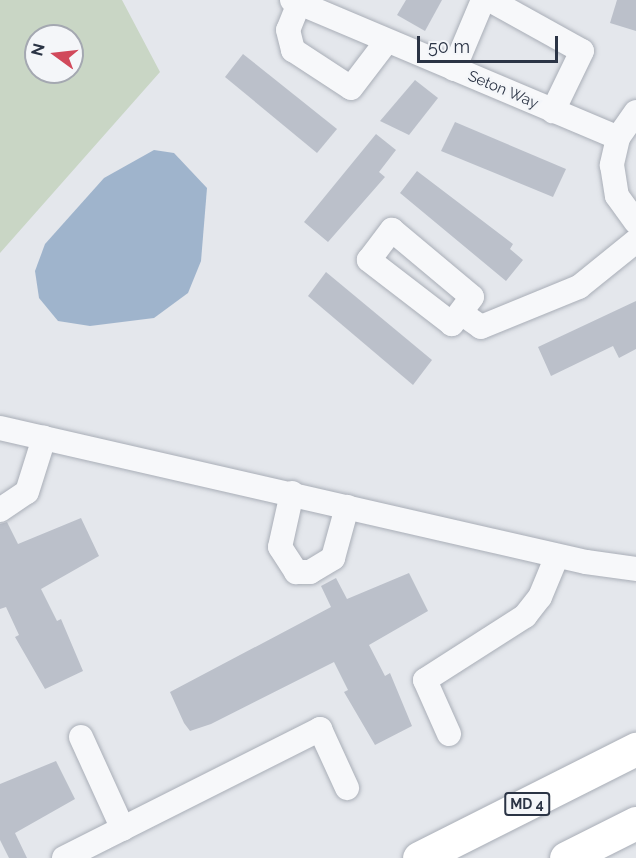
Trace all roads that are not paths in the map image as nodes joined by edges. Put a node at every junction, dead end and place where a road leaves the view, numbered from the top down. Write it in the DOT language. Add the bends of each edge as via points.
graph roads {
  1 [pos="483,0"];
  2 [pos="490,0"];
  3 [pos="296,2"];
  4 [pos="386,42"];
  5 [pos="454,69"];
  6 [pos="553,111"];
  7 [pos="636,112"];
  8 [pos="618,138"];
  9 [pos="636,222"];
  10 [pos="636,241"];
  11 [pos="461,313"];
  12 [pos="0,428"];
  13 [pos="44,438"];
  14 [pos="292,493"];
  15 [pos="347,507"];
  16 [pos="0,510"];
  17 [pos="557,556"];
  18 [pos="636,569"];
  19 [pos="448,734"];
  20 [pos="81,737"];
  21 [pos="636,749"];
  22 [pos="347,788"];
  23 [pos="636,823"];
  24 [pos="123,829"];
  25 [pos="64,858"];
  26 [pos="419,858"];
  27 [pos="567,858"];
  1 -- 5 [label="street, Seton Way"];
  2 -- 6 [label="street, Seton Way" via="582,51"];
  3 -- 4 [label="street, Seton Way"];
  3 -- 4 [label="street" via="288,30 293,50 351,88"];
  4 -- 5 [label="street, Seton Way"];
  5 -- 6 [label="street, Seton Way"];
  6 -- 8 [label="street, Seton Way"];
  7 -- 8 [label="street"];
  8 -- 9 [label="street" via="612,176 623,207"];
  10 -- 11 [label="street" via="579,287 481,327"];
  12 -- 13 [label="street"];
  13 -- 14 [label="street"];
  13 -- 16 [label="street" via="27,492"];
  14 -- 15 [label="street"];
  14 -- 15 [label="street" via="280,547 296,572 310,572 333,558"];
  15 -- 17 [label="street"];
  17 -- 18 [label="street"];
  17 -- 19 [label="street" via="540,597 525,616 425,680"];
  20 -- 24 [label="street"];
  21 -- 26 [label="highway, MD 4"];
  22 -- 24 [label="street" via="320,729"];
  23 -- 27 [label="highway"];
  24 -- 25 [label="street"];
}
